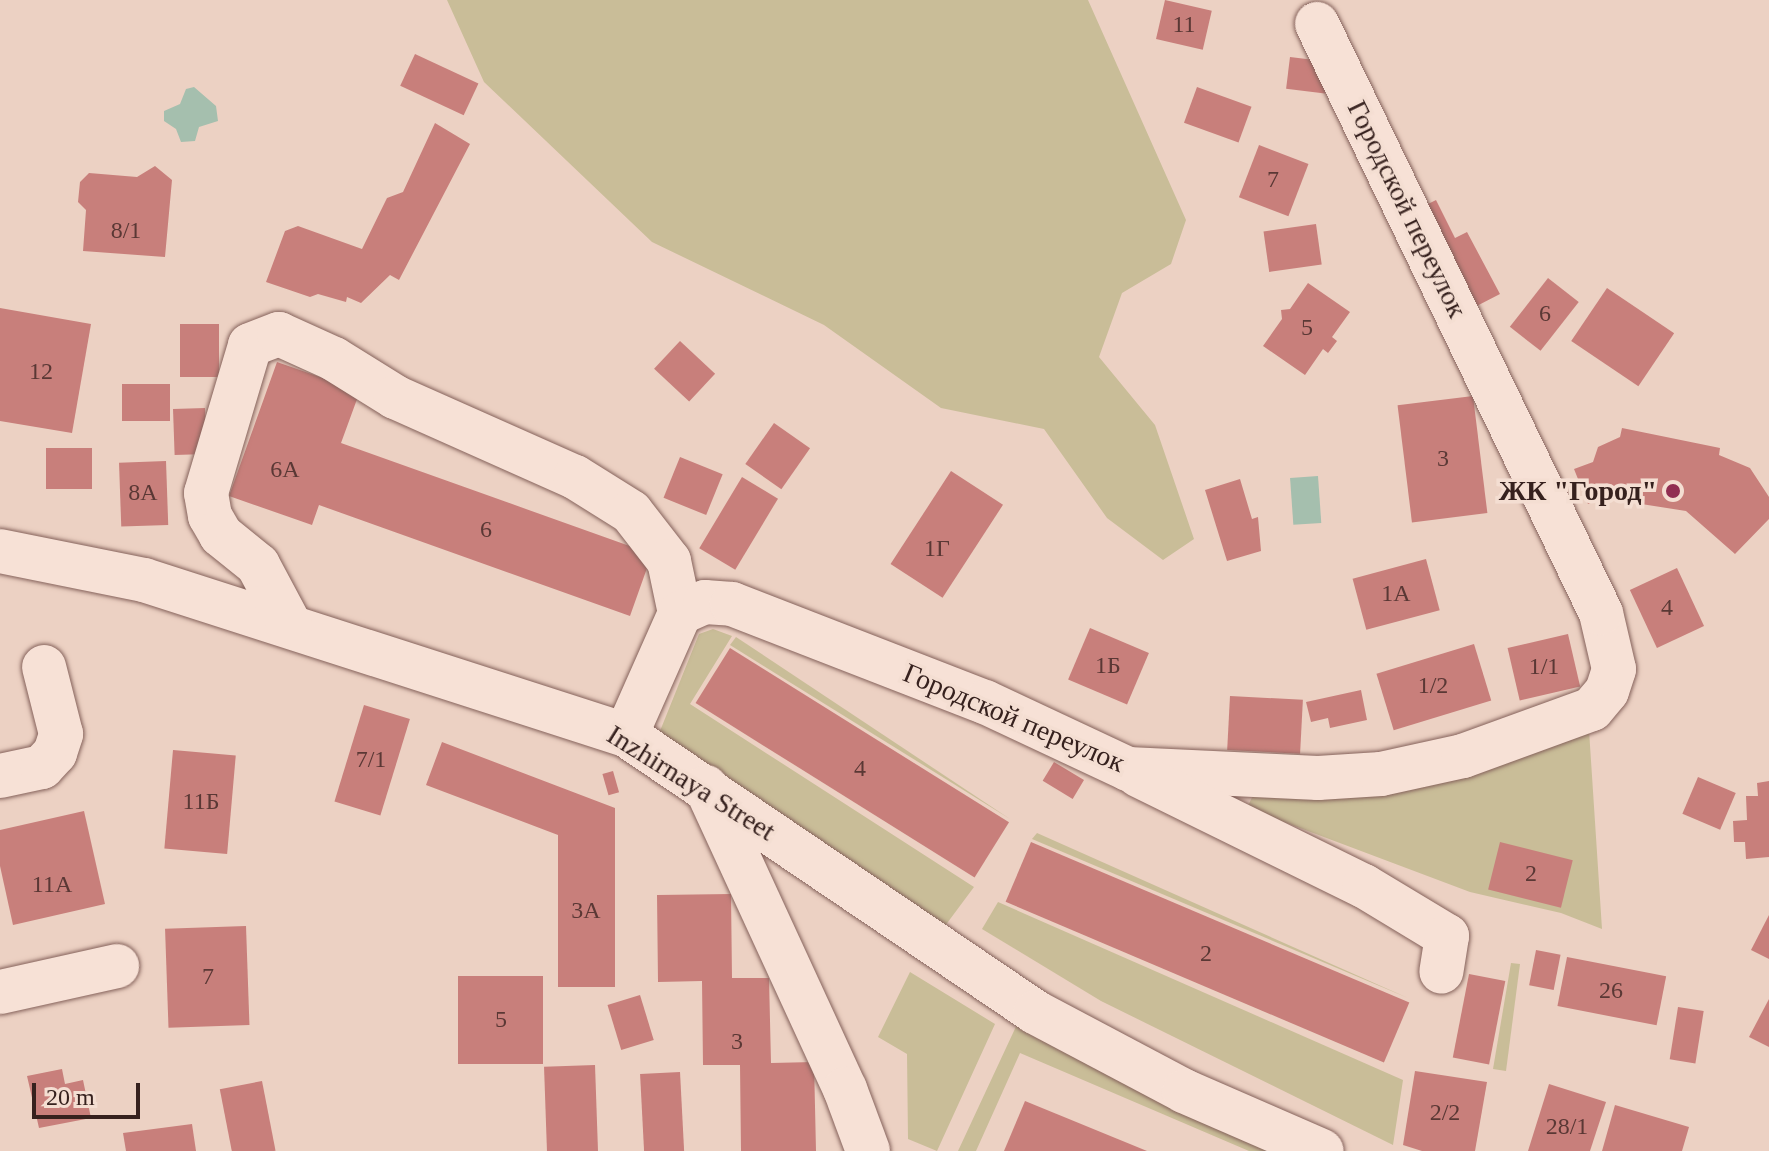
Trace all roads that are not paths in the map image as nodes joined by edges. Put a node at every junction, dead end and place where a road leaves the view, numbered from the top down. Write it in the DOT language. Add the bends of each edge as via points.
graph roads {
  1 [pos="1317,24"];
  2 [pos="0,551"];
  3 [pos="680,613"];
  4 [pos="290,625"];
  5 [pos="44,667"];
  6 [pos="626,735"];
  7 [pos="1128,769"];
  8 [pos="0,776"];
  9 [pos="705,785"];
  10 [pos="117,966"];
  11 [pos="1441,972"];
  12 [pos="0,992"];
  13 [pos="868,1151"];
  14 [pos="1322,1151"];
  1 -- 7 [label="street, Городской переулок" via="1601,613 1614,669 1607,691 1592,709 1463,756 1409,768 1318,778"];
  2 -- 4 [label="street, Inzhirnaya Street" via="144,580"];
  3 -- 4 [label="street" via="669,561 631,512 575,477 395,397 334,359 279,334 250,345 206,493 221,535 258,565"];
  3 -- 6 [label="street"];
  3 -- 7 [label="street, Городской переулок" via="705,602 732,604 985,702"];
  4 -- 6 [label="street, Inzhirnaya Street"];
  5 -- 8 [label="street" via="61,734 55,753 42,767"];
  6 -- 9 [label="street, Inzhirnaya Street"];
  7 -- 11 [label="street" via="1364,886 1447,936"];
  9 -- 13 [label="street" via="845,1089"];
  9 -- 14 [label="street, Inzhirnaya Street" via="1035,1012 1184,1091"];
  10 -- 12 [label="street"];
}
